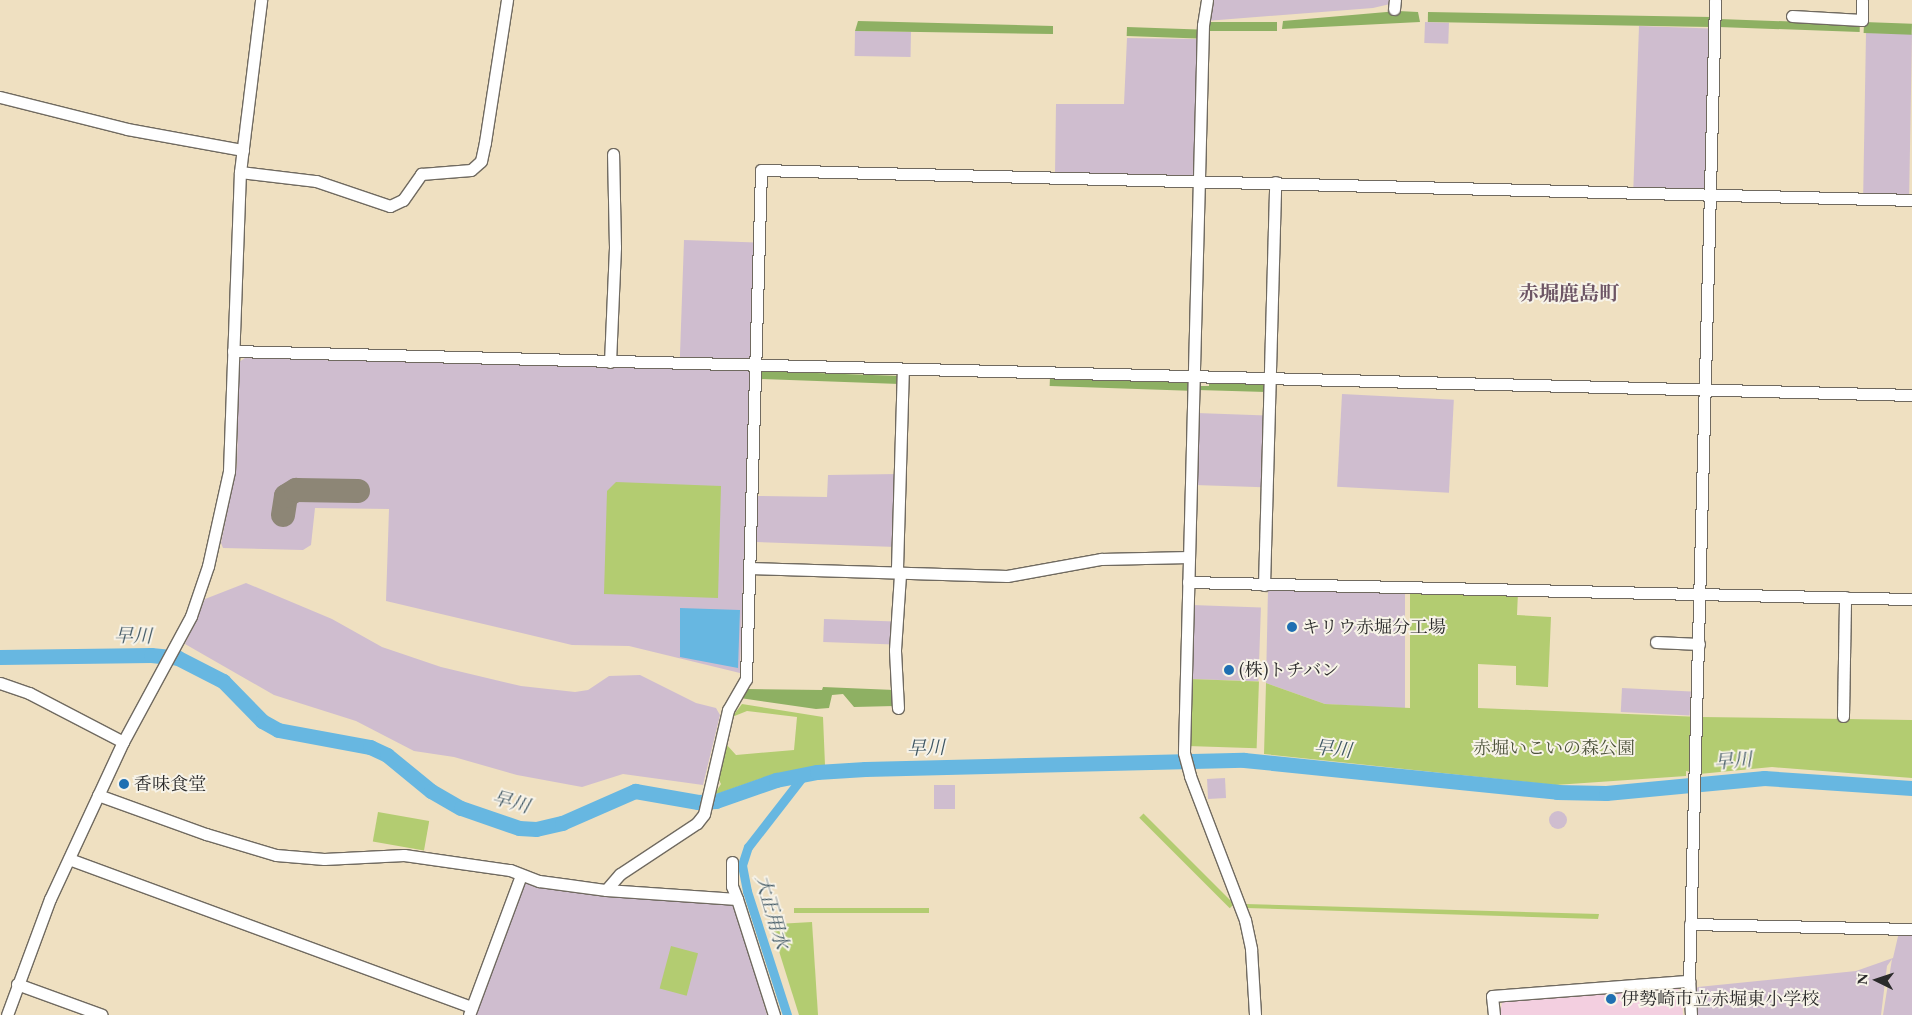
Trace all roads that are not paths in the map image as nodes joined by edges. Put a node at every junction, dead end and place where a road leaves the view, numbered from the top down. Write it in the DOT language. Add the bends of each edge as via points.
graph roads {
  1 [pos="261,0"];
  2 [pos="507,0"];
  3 [pos="1207,0"];
  4 [pos="1715,0"];
  5 [pos="1862,0"];
  6 [pos="1792,16"];
  7 [pos="0,97"];
  8 [pos="243,150"];
  9 [pos="613,154"];
  10 [pos="240,172"];
  11 [pos="1199,181"];
  12 [pos="1276,182"];
  13 [pos="1710,195"];
  14 [pos="1912,200"];
  15 [pos="233,351"];
  16 [pos="610,362"];
  17 [pos="755,365"];
  18 [pos="903,369"];
  19 [pos="1194,376"];
  20 [pos="1269,379"];
  21 [pos="1705,389"];
  22 [pos="1912,394"];
  23 [pos="1189,557"];
  24 [pos="749,568"];
  25 [pos="898,572"];
  26 [pos="1188,582"];
  27 [pos="1264,585"];
  28 [pos="1700,594"];
  29 [pos="1845,597"];
  30 [pos="1912,599"];
  31 [pos="1656,642"];
  32 [pos="1698,644"];
  33 [pos="0,683"];
  34 [pos="898,708"];
  35 [pos="1843,716"];
  36 [pos="123,742"];
  37 [pos="98,795"];
  38 [pos="69,858"];
  39 [pos="732,862"];
  40 [pos="521,875"];
  41 [pos="606,890"];
  42 [pos="737,899"];
  43 [pos="1690,924"];
  44 [pos="1912,930"];
  45 [pos="1689,981"];
  46 [pos="17,984"];
  47 [pos="471,1011"];
  48 [pos="8,1015"];
  49 [pos="102,1015"];
  50 [pos="774,1015"];
  51 [pos="1255,1015"];
  52 [pos="1494,1015"];
  53 [pos="1691,1015"];
  1 -- 8 [label="street"];
  2 -- 10 [label="street" via="486,142 481,161 471,170 421,174 403,200 390,206 316,180"];
  3 -- 11 [label="street" via="1203,25"];
  4 -- 13 [label="street"];
  5 -- 6 [label="street" via="1862,20"];
  7 -- 8 [label="street" via="127,129"];
  8 -- 10 [label="street"];
  9 -- 16 [label="street" via="615,247"];
  10 -- 15 [label="street"];
  11 -- 12 [label="street"];
  11 -- 17 [label="street" via="761,170"];
  11 -- 19 [label="street"];
  12 -- 13 [label="street"];
  12 -- 20 [label="street"];
  13 -- 14 [label="street"];
  13 -- 21 [label="street"];
  15 -- 16 [label="street"];
  15 -- 36 [label="street" via="227,482 202,588"];
  16 -- 17 [label="street"];
  17 -- 18 [label="street"];
  17 -- 24 [label="street"];
  18 -- 19 [label="street"];
  18 -- 25 [label="street"];
  19 -- 20 [label="street"];
  19 -- 23 [label="street"];
  20 -- 21 [label="street"];
  20 -- 27 [label="street"];
  21 -- 22 [label="street"];
  21 -- 28 [label="street"];
  23 -- 25 [label="street" via="1083,560 1007,576"];
  23 -- 26 [label="street"];
  24 -- 25 [label="street"];
  24 -- 41 [label="street" via="746,679 728,710 704,814 697,823 620,874"];
  25 -- 34 [label="street" via="895,650"];
  26 -- 27 [label="street"];
  26 -- 51 [label="street" via="1184,753 1245,920 1251,949"];
  27 -- 28 [label="street"];
  28 -- 29 [label="street"];
  28 -- 32 [label="street"];
  29 -- 30 [label="street"];
  29 -- 35 [label="street"];
  31 -- 32 [label="street"];
  32 -- 43 [label="street"];
  33 -- 36 [label="street" via="29,693"];
  36 -- 37 [label="street"];
  37 -- 38 [label="street"];
  37 -- 40 [label="street" via="276,855 324,859 404,855"];
  38 -- 46 [label="street"];
  38 -- 47 [label="street"];
  39 -- 42 [label="street"];
  40 -- 41 [label="street" via="539,881"];
  40 -- 47 [label="street"];
  41 -- 42 [label="street"];
  42 -- 50 [label="street"];
  43 -- 44 [label="street"];
  43 -- 45 [label="street"];
  45 -- 52 [label="street" via="1492,996"];
  45 -- 53 [label="street"];
  46 -- 48 [label="street"];
  46 -- 49 [label="street"];
}
